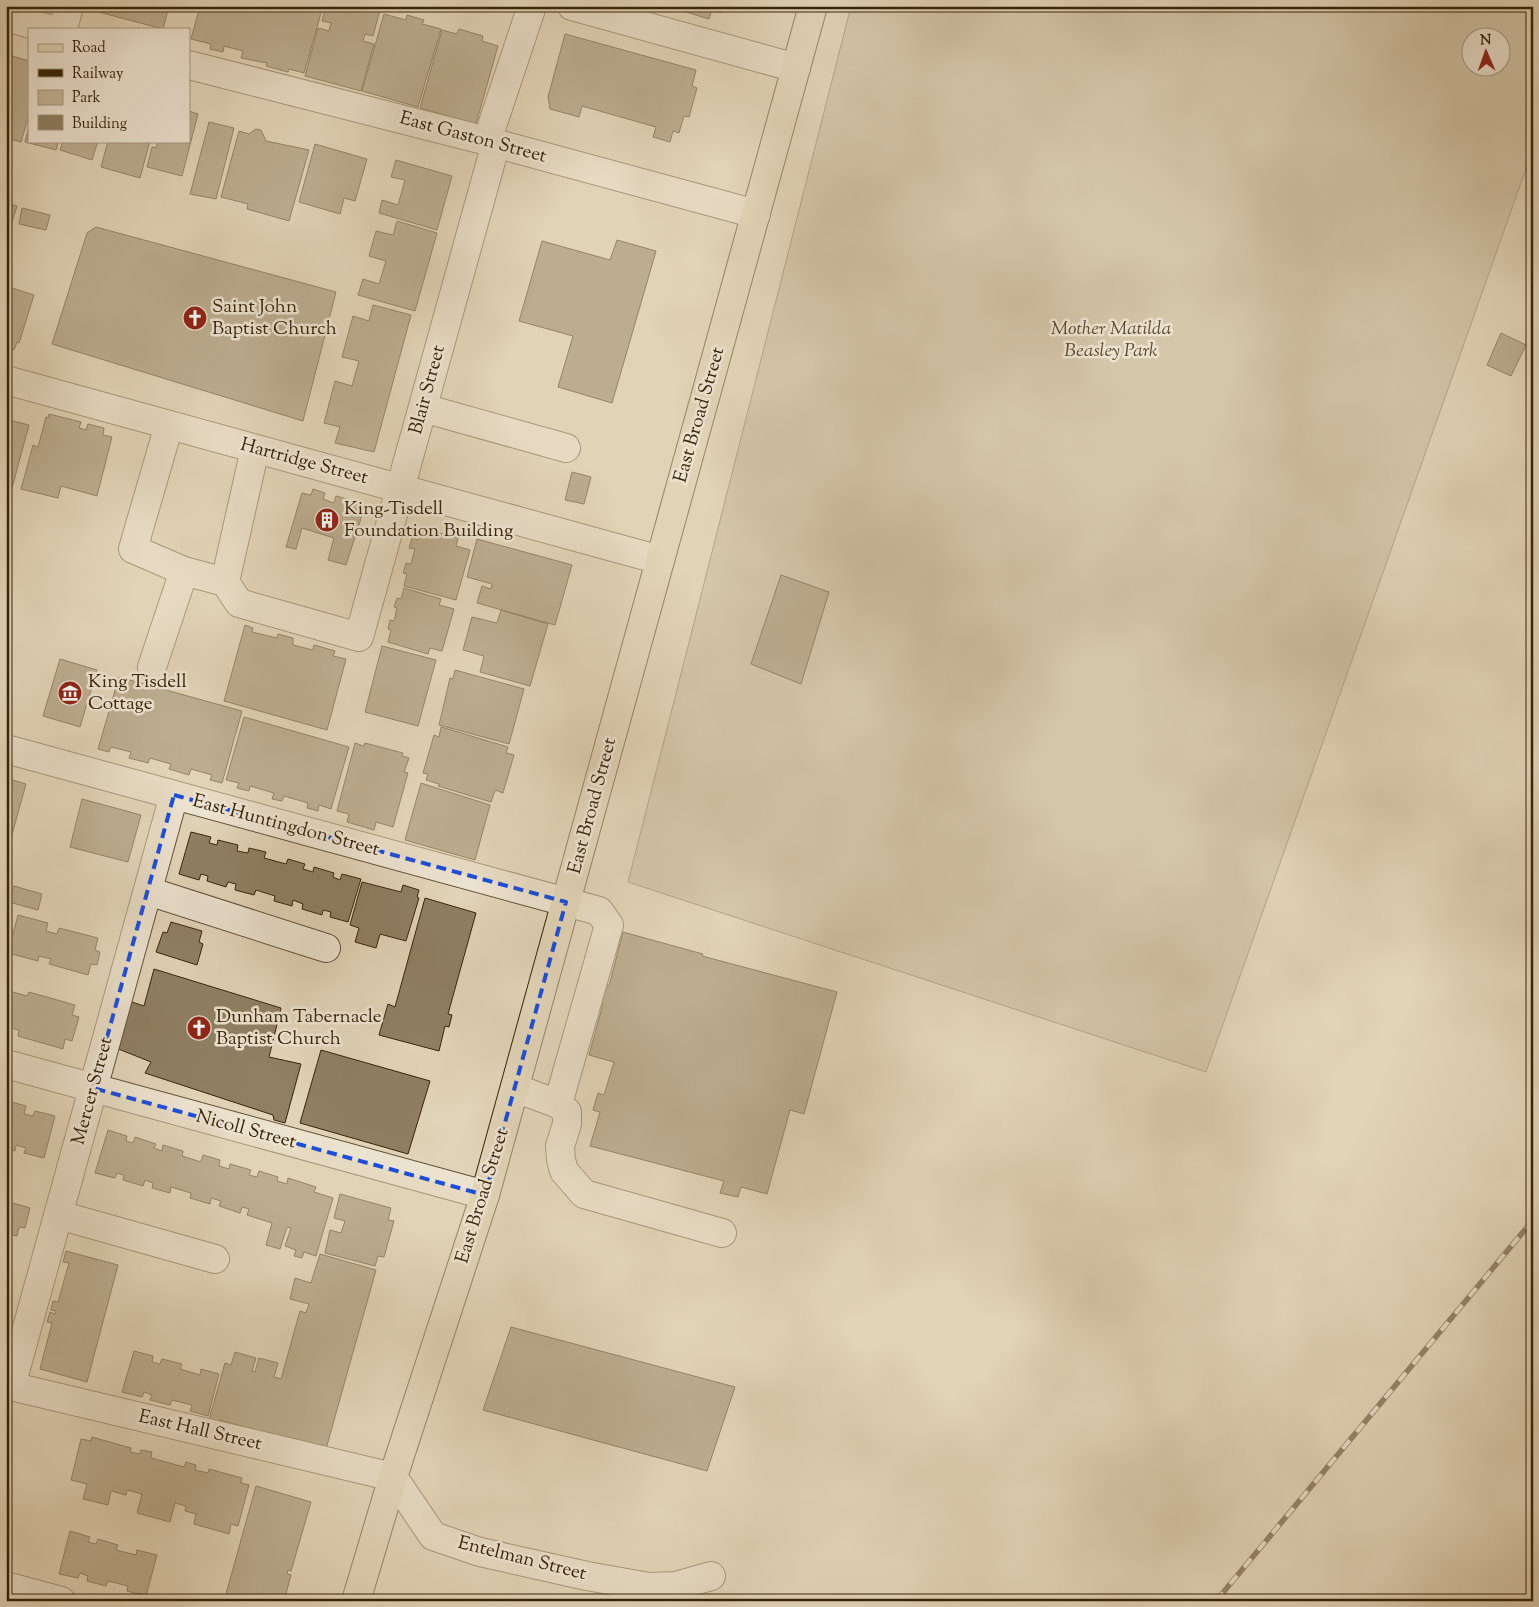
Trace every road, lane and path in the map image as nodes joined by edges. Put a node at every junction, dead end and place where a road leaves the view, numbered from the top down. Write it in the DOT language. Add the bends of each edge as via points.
graph roads {
  1 [pos="69,6"];
  2 [pos="532,6"];
  3 [pos="572,6"];
  4 [pos="813,6"];
  5 [pos="6,17"];
  6 [pos="45,28"];
  7 [pos="63,28"];
  8 [pos="190,65"];
  9 [pos="796,68"];
  10 [pos="492,142"];
  11 [pos="756,214"];
  12 [pos="6,380"];
  13 [pos="423,408"];
  14 [pos="169,425"];
  15 [pos="566,448"];
  16 [pos="255,449"];
  17 [pos="401,489"];
  18 [pos="660,560"];
  19 [pos="184,571"];
  20 [pos="225,582"];
  21 [pos="152,668"];
  22 [pos="6,749"];
  23 [pos="174,795"];
  24 [pos="148,891"];
  25 [pos="566,902"];
  26 [pos="326,948"];
  27 [pos="6,1064"];
  28 [pos="93,1088"];
  29 [pos="514,1088"];
  30 [pos="558,1104"];
  31 [pos="485,1195"];
  32 [pos="58,1215"];
  33 [pos="722,1233"];
  34 [pos="215,1259"];
  35 [pos="9,1385"];
  36 [pos="393,1477"];
  37 [pos="711,1576"];
  38 [pos="6,1586"];
  39 [pos="61,1601"];
  40 [pos="356,1601"];
  1 -- 7 [label="street"];
  2 -- 10 [label="street, Blair Street"];
  3 -- 9 [label="street"];
  4 -- 9 [label="main road, East Broad Street"];
  5 -- 6 [label="street"];
  8 -- 10 [label="street, East Gaston Street"];
  9 -- 11 [label="main road, East Broad Street"];
  10 -- 11 [label="street, East Gaston Street"];
  10 -- 13 [label="street, Blair Street"];
  11 -- 18 [label="main road, East Broad Street"];
  12 -- 14 [label="street, Hartridge Street"];
  13 -- 15 [label="street"];
  13 -- 17 [label="street, Blair Street"];
  14 -- 16 [label="street, Hartridge Street"];
  14 -- 19 [label="street" via="133,549"];
  16 -- 17 [label="street, Hartridge Street"];
  16 -- 20 [label="street"];
  17 -- 18 [label="street, Hartridge Street"];
  17 -- 20 [label="street, Blair Street" via="359,637 239,603"];
  18 -- 25 [label="main road, East Broad Street"];
  19 -- 20 [label="street"];
  19 -- 21 [label="street"];
  22 -- 23 [label="street, East Huntingdon Street"];
  23 -- 24 [label="street, Mercer Street"];
  23 -- 25 [label="street, East Huntingdon Street"];
  24 -- 26 [label="street"];
  24 -- 28 [label="street, Mercer Street"];
  25 -- 29 [label="main road, East Broad Street"];
  25 -- 30 [label="street, East Huntingdon Street" via="599,911 609,925"];
  27 -- 28 [label="street, Nicoll Street"];
  28 -- 31 [label="street, Nicoll Street"];
  28 -- 32 [label="street, Mercer Street"];
  29 -- 30 [label="street"];
  29 -- 31 [label="main road, East Broad Street"];
  30 -- 33 [label="street" via="567,1112 560,1146 564,1171 584,1194"];
  31 -- 36 [label="main road, East Broad Street"];
  32 -- 34 [label="street"];
  32 -- 35 [label="street, Mercer Street"];
  35 -- 36 [label="street, East Hall Street"];
  36 -- 37 [label="street, Entelman Street" via="433,1536 480,1552 649,1587 676,1586"];
  36 -- 40 [label="main road, East Broad Street"];
  38 -- 39 [label="street"];
}
